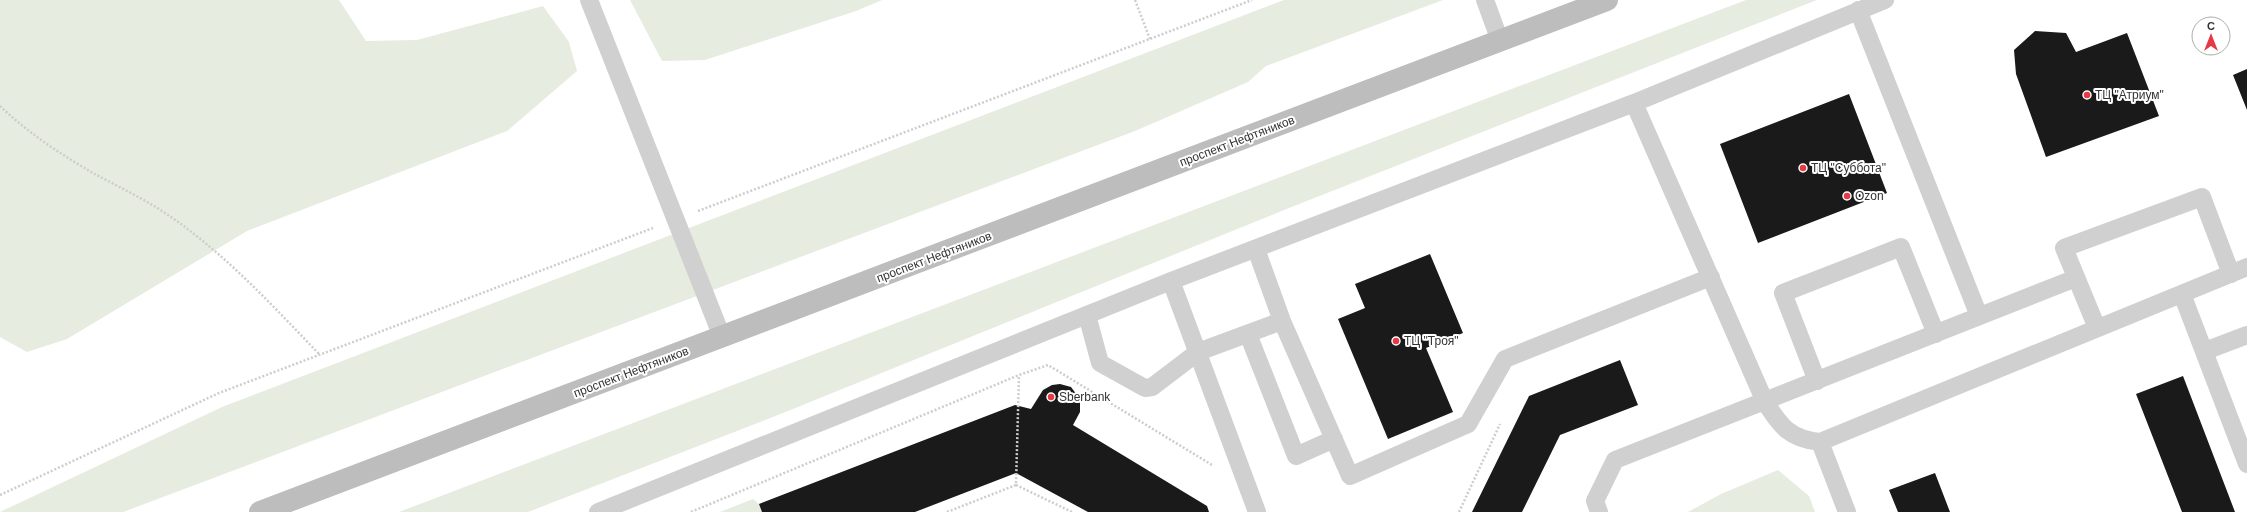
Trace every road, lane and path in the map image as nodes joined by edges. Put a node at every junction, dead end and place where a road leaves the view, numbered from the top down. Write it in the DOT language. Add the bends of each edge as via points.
graph roads {
  1 [pos="589,0"];
  2 [pos="1135,0"];
  3 [pos="1252,0"];
  4 [pos="1485,0"];
  5 [pos="1607,0"];
  6 [pos="1885,0"];
  7 [pos="1858,10"];
  8 [pos="1150,39"];
  9 [pos="1500,41"];
  10 [pos="1634,103"];
  11 [pos="0,106"];
  12 [pos="676,220"];
  13 [pos="1256,249"];
  14 [pos="2247,267"];
  15 [pos="2231,274"];
  16 [pos="1711,277"];
  17 [pos="2076,278"];
  18 [pos="1171,281"];
  19 [pos="2182,294"];
  20 [pos="1087,315"];
  21 [pos="1979,316"];
  22 [pos="1282,321"];
  23 [pos="2097,328"];
  24 [pos="1248,334"];
  25 [pos="1936,334"];
  26 [pos="2247,335"];
  27 [pos="722,337"];
  28 [pos="2205,351"];
  29 [pos="1198,352"];
  30 [pos="320,355"];
  31 [pos="1019,375"];
  32 [pos="1817,381"];
  33 [pos="1765,402"];
  34 [pos="1501,421"];
  35 [pos="1334,439"];
  36 [pos="1820,442"];
  37 [pos="2247,464"];
  38 [pos="1217,468"];
  39 [pos="1016,485"];
  40 [pos="0,495"];
  41 [pos="260,512"];
  42 [pos="598,512"];
  43 [pos="692,512"];
  44 [pos="946,512"];
  45 [pos="1072,512"];
  46 [pos="1257,512"];
  47 [pos="1459,512"];
  48 [pos="1599,512"];
  49 [pos="1847,512"];
  1 -- 12 [label="lane"];
  2 -- 8 [label="path"];
  3 -- 8 [label="path"];
  4 -- 9 [label="lane"];
  5 -- 9 [label="main road, проспект Нефтяников"];
  6 -- 7 [label="lane"];
  7 -- 10 [label="lane"];
  7 -- 21 [label="lane"];
  8 -- 12 [label="path"];
  9 -- 27 [label="main road, проспект Нефтяников"];
  10 -- 13 [label="lane"];
  10 -- 16 [label="lane"];
  11 -- 30 [label="path" via="21,126 91,172 158,208 191,231 248,280"];
  12 -- 27 [label="lane"];
  12 -- 30 [label="path"];
  13 -- 18 [label="lane"];
  13 -- 22 [label="lane"];
  14 -- 15 [label="lane"];
  15 -- 17 [label="lane" via="2202,197 2064,248"];
  15 -- 19 [label="lane"];
  16 -- 33 [label="lane"];
  16 -- 35 [label="lane" via="1505,359 1468,424 1350,476"];
  17 -- 21 [label="lane"];
  17 -- 23 [label="lane"];
  18 -- 20 [label="lane"];
  18 -- 29 [label="lane"];
  19 -- 23 [label="lane"];
  19 -- 28 [label="lane"];
  20 -- 29 [label="lane" via="1100,363 1144,388 1160,382"];
  20 -- 42 [label="lane"];
  21 -- 25 [label="lane"];
  22 -- 24 [label="lane"];
  22 -- 35 [label="lane"];
  23 -- 36 [label="lane"];
  24 -- 29 [label="lane"];
  24 -- 35 [label="lane" via="1296,456"];
  25 -- 32 [label="lane"];
  25 -- 32 [label="lane" via="1902,247 1783,293"];
  26 -- 28 [label="lane"];
  27 -- 41 [label="main road, проспект Нефтяников"];
  28 -- 37 [label="lane"];
  29 -- 46 [label="lane"];
  30 -- 40 [label="path" via="219,394"];
  31 -- 38 [label="path" via="1048,365"];
  31 -- 39 [label="path"];
  31 -- 43 [label="path"];
  32 -- 33 [label="lane"];
  33 -- 36 [label="lane" via="1780,424 1802,440"];
  33 -- 48 [label="lane" via="1615,460 1595,501"];
  34 -- 47 [label="path"];
  36 -- 49 [label="lane"];
  39 -- 44 [label="path"];
  39 -- 45 [label="path"];
}
